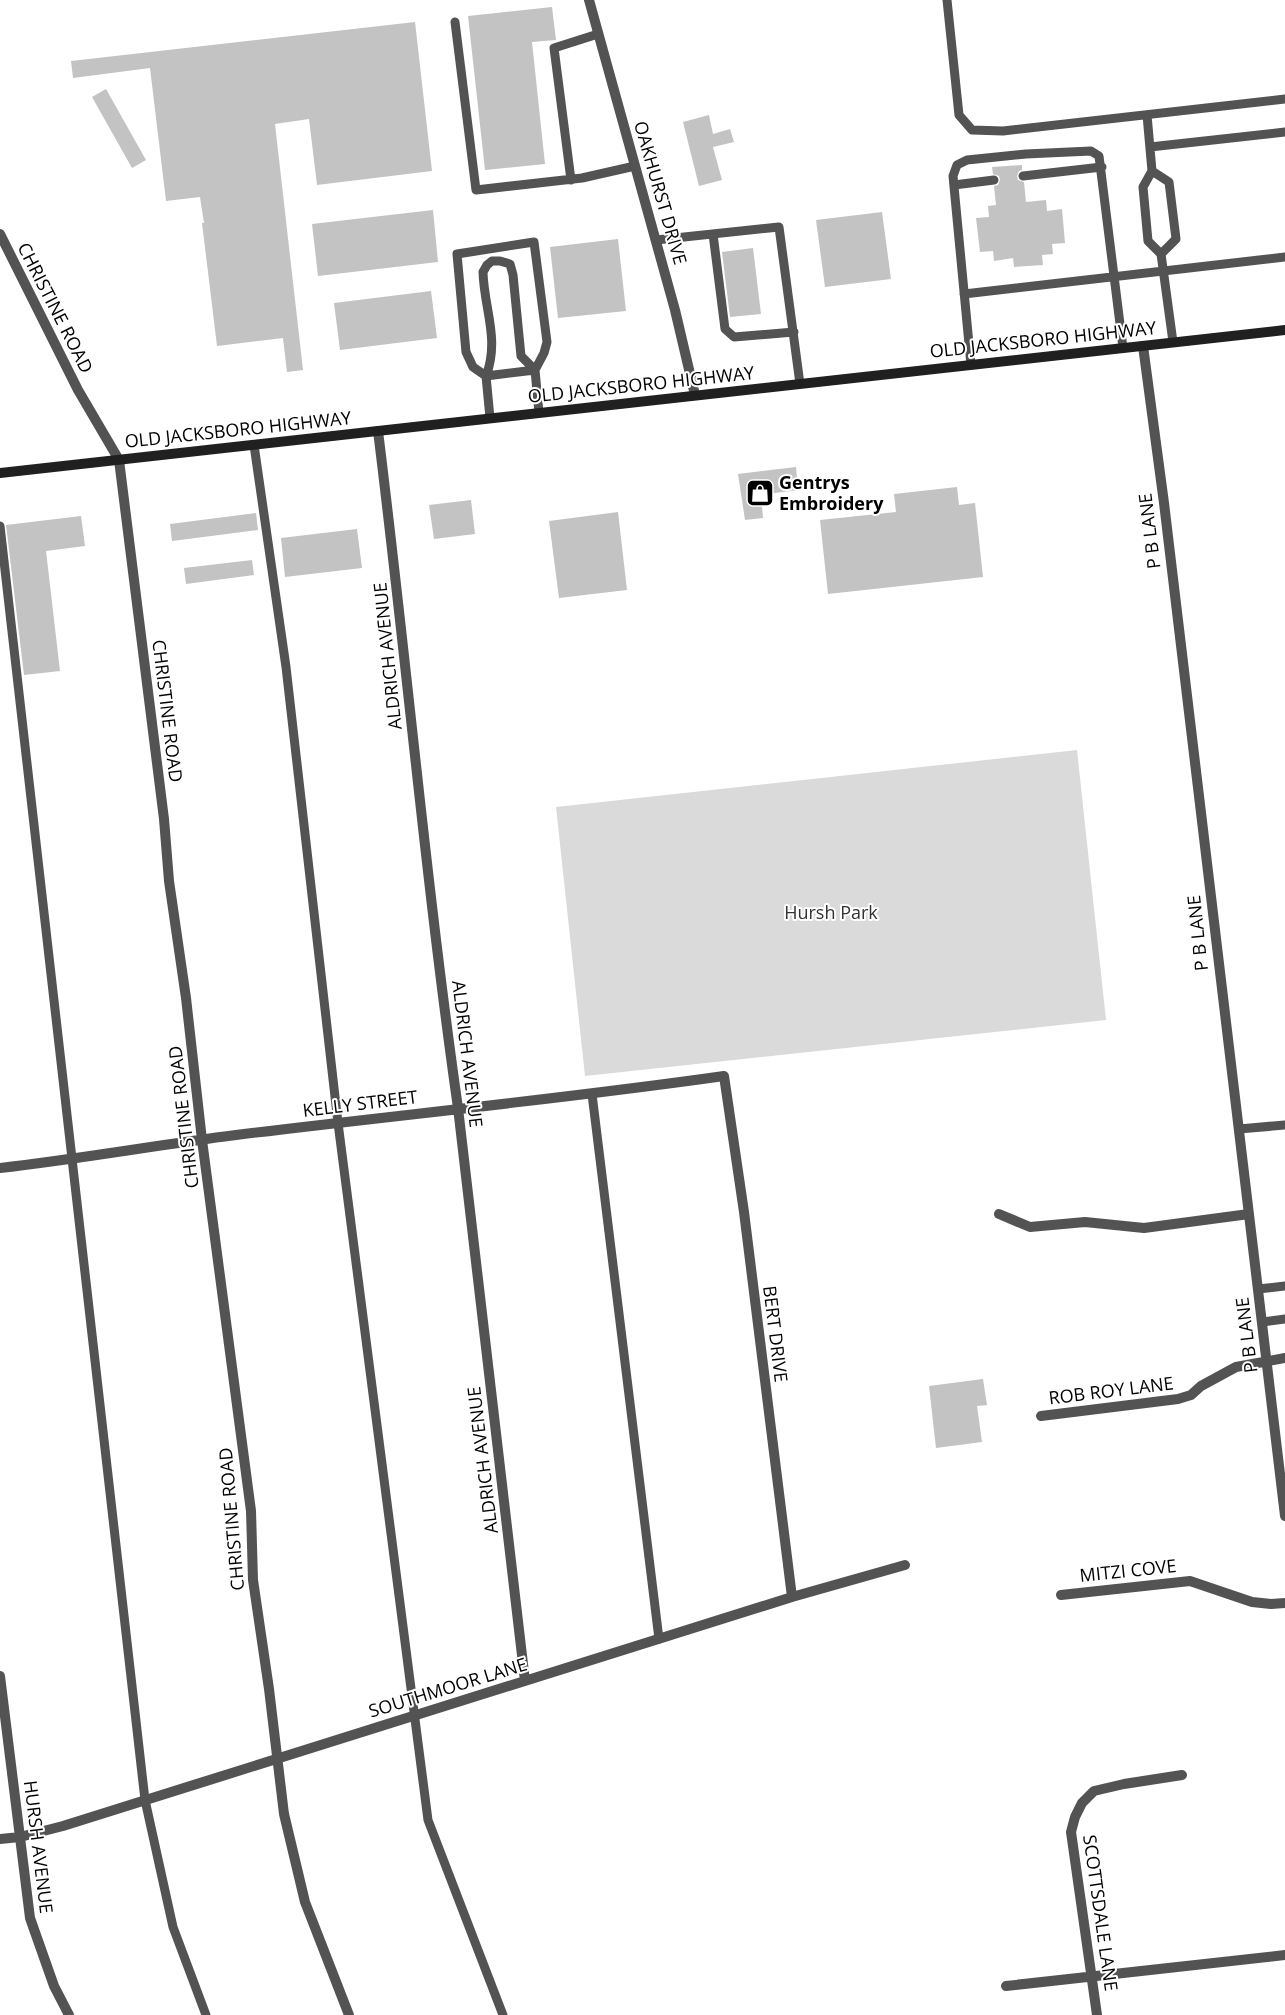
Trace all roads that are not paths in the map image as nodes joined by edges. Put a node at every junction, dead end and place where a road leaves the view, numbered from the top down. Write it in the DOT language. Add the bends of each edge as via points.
graph roads {
  1 [pos="589,0"];
  2 [pos="947,0"];
  3 [pos="455,22"];
  4 [pos="598,34"];
  5 [pos="1285,99"];
  6 [pos="1147,114"];
  7 [pos="1285,132"];
  8 [pos="1150,147"];
  9 [pos="635,166"];
  10 [pos="1102,167"];
  11 [pos="1152,171"];
  12 [pos="1023,176"];
  13 [pos="571,180"];
  14 [pos="994,180"];
  15 [pos="954,185"];
  16 [pos="0,234"];
  17 [pos="713,234"];
  18 [pos="656,240"];
  19 [pos="1161,254"];
  20 [pos="1285,257"];
  21 [pos="1164,271"];
  22 [pos="1114,277"];
  23 [pos="964,294"];
  24 [pos="1285,330"];
  25 [pos="794,332"];
  26 [pos="1173,342"];
  27 [pos="1143,346"];
  28 [pos="1123,348"];
  29 [pos="971,365"];
  30 [pos="535,370"];
  31 [pos="486,376"];
  32 [pos="800,384"];
  33 [pos="695,395"];
  34 [pos="539,413"];
  35 [pos="490,418"];
  36 [pos="378,431"];
  37 [pos="254,444"];
  38 [pos="119,460"];
  39 [pos="0,474"];
  40 [pos="0,526"];
  41 [pos="724,1076"];
  42 [pos="592,1094"];
  43 [pos="458,1108"];
  44 [pos="338,1123"];
  45 [pos="1285,1125"];
  46 [pos="1238,1129"];
  47 [pos="202,1140"];
  48 [pos="72,1160"];
  49 [pos="0,1168"];
  50 [pos="999,1214"];
  51 [pos="1249,1214"];
  52 [pos="1285,1286"];
  53 [pos="1258,1288"];
  54 [pos="1285,1319"];
  55 [pos="1262,1322"];
  56 [pos="1285,1358"];
  57 [pos="1266,1360"];
  58 [pos="1041,1416"];
  59 [pos="1283,1476"];
  60 [pos="1285,1516"];
  61 [pos="905,1565"];
  62 [pos="1061,1595"];
  63 [pos="792,1596"];
  64 [pos="1285,1603"];
  65 [pos="659,1639"];
  66 [pos="0,1676"];
  67 [pos="525,1681"];
  68 [pos="415,1715"];
  69 [pos="276,1758"];
  70 [pos="1182,1775"];
  71 [pos="145,1800"];
  72 [pos="20,1837"];
  73 [pos="0,1839"];
  74 [pos="1285,1954"];
  75 [pos="1092,1976"];
  76 [pos="1006,1986"];
  77 [pos="69,2015"];
  78 [pos="206,2015"];
  79 [pos="349,2015"];
  80 [pos="504,2015"];
  81 [pos="1097,2015"];
  1 -- 4 [label="street, OAKHURST DRIVE"];
  2 -- 6 [label="lane" via="959,115 972,130 1003,131"];
  3 -- 13 [label="lane" via="476,190"];
  4 -- 9 [label="street, OAKHURST DRIVE"];
  4 -- 13 [label="lane" via="554,48"];
  5 -- 6 [label="lane"];
  6 -- 8 [label="lane"];
  7 -- 8 [label="lane"];
  8 -- 11 [label="lane"];
  9 -- 13 [label="lane"];
  9 -- 18 [label="street, OAKHURST DRIVE"];
  10 -- 12 [label="lane"];
  10 -- 15 [label="lane" via="1099,156 1091,151 967,160 957,165"];
  10 -- 22 [label="lane"];
  11 -- 19 [label="lane" via="1142,187 1148,241"];
  11 -- 19 [label="lane" via="1169,182 1176,239"];
  14 -- 15 [label="lane"];
  15 -- 23 [label="lane"];
  16 -- 38 [label="street, CHRISTINE ROAD" via="78,390"];
  17 -- 18 [label="lane"];
  17 -- 25 [label="lane" via="725,329 734,337"];
  17 -- 25 [label="lane" via="779,227"];
  18 -- 33 [label="street, OAKHURST DRIVE"];
  19 -- 21 [label="lane"];
  20 -- 21 [label="lane"];
  21 -- 22 [label="lane"];
  21 -- 26 [label="lane"];
  22 -- 23 [label="lane"];
  22 -- 28 [label="lane"];
  23 -- 29 [label="lane"];
  24 -- 26 [label="main road, OLD JACKSBORO HIGHWAY"];
  25 -- 32 [label="lane"];
  26 -- 27 [label="main road, OLD JACKSBORO HIGHWAY"];
  27 -- 28 [label="main road, OLD JACKSBORO HIGHWAY"];
  27 -- 46 [label="street, P B LANE"];
  28 -- 29 [label="main road, OLD JACKSBORO HIGHWAY"];
  29 -- 32 [label="main road, OLD JACKSBORO HIGHWAY"];
  30 -- 31 [label="lane"];
  30 -- 31 [label="lane" via="522,356 519,344 514,275 510,264 492,261 483,272 492,346"];
  30 -- 31 [label="lane" via="546,342 534,242 457,254 466,352 473,366"];
  30 -- 34 [label="lane"];
  31 -- 35 [label="lane"];
  32 -- 33 [label="main road, OLD JACKSBORO HIGHWAY"];
  33 -- 34 [label="main road, OLD JACKSBORO HIGHWAY"];
  34 -- 35 [label="main road, OLD JACKSBORO HIGHWAY"];
  35 -- 36 [label="main road, OLD JACKSBORO HIGHWAY"];
  36 -- 37 [label="main road, OLD JACKSBORO HIGHWAY"];
  36 -- 43 [label="street, ALDRICH AVENUE" via="445,1022"];
  37 -- 38 [label="main road, OLD JACKSBORO HIGHWAY"];
  37 -- 44 [label="lane" via="286,667"];
  38 -- 39 [label="main road, OLD JACKSBORO HIGHWAY"];
  38 -- 47 [label="street, CHRISTINE ROAD"];
  40 -- 48 [label="lane"];
  41 -- 42 [label="street, KELLY STREET"];
  41 -- 63 [label="street, BERT DRIVE"];
  42 -- 43 [label="street, KELLY STREET"];
  42 -- 65 [label="lane"];
  43 -- 44 [label="street, KELLY STREET"];
  43 -- 67 [label="street, ALDRICH AVENUE"];
  44 -- 47 [label="street, KELLY STREET"];
  44 -- 68 [label="lane"];
  45 -- 46 [label="lane"];
  46 -- 51 [label="street, P B LANE"];
  47 -- 48 [label="street, KELLY STREET"];
  47 -- 69 [label="street, CHRISTINE ROAD" via="251,1511 253,1580"];
  48 -- 49 [label="street, KELLY STREET"];
  48 -- 71 [label="lane"];
  50 -- 51 [label="street" via="1030,1227 1085,1222 1144,1228"];
  51 -- 53 [label="street, P B LANE"];
  52 -- 53 [label="lane"];
  53 -- 55 [label="street, P B LANE"];
  54 -- 55 [label="lane"];
  55 -- 57 [label="street, P B LANE"];
  56 -- 57 [label="street, ROB ROY LANE"];
  57 -- 58 [label="street, ROB ROY LANE" via="1236,1367 1191,1395 1178,1399"];
  57 -- 59 [label="street, P B LANE"];
  59 -- 60 [label="street, P B LANE"];
  61 -- 63 [label="street, SOUTHMOOR LANE"];
  62 -- 64 [label="street, MITZI COVE" via="1190,1581 1252,1602"];
  63 -- 65 [label="street, SOUTHMOOR LANE"];
  65 -- 67 [label="street, SOUTHMOOR LANE"];
  66 -- 72 [label="street, HURSH AVENUE"];
  67 -- 68 [label="street, SOUTHMOOR LANE"];
  68 -- 69 [label="street, SOUTHMOOR LANE"];
  68 -- 80 [label="lane" via="428,1820"];
  69 -- 71 [label="street, SOUTHMOOR LANE"];
  69 -- 79 [label="street, CHRISTINE ROAD" via="284,1814 305,1902"];
  70 -- 75 [label="street, SCOTTSDALE LANE" via="1094,1791 1082,1803 1075,1817 1071,1832"];
  71 -- 72 [label="street, SOUTHMOOR LANE"];
  71 -- 78 [label="lane" via="173,1927"];
  72 -- 73 [label="street, SOUTHMOOR LANE"];
  72 -- 77 [label="street, HURSH AVENUE" via="30,1918 54,1986"];
  74 -- 75 [label="street"];
  75 -- 76 [label="street"];
  75 -- 81 [label="street, SCOTTSDALE LANE"];
}
